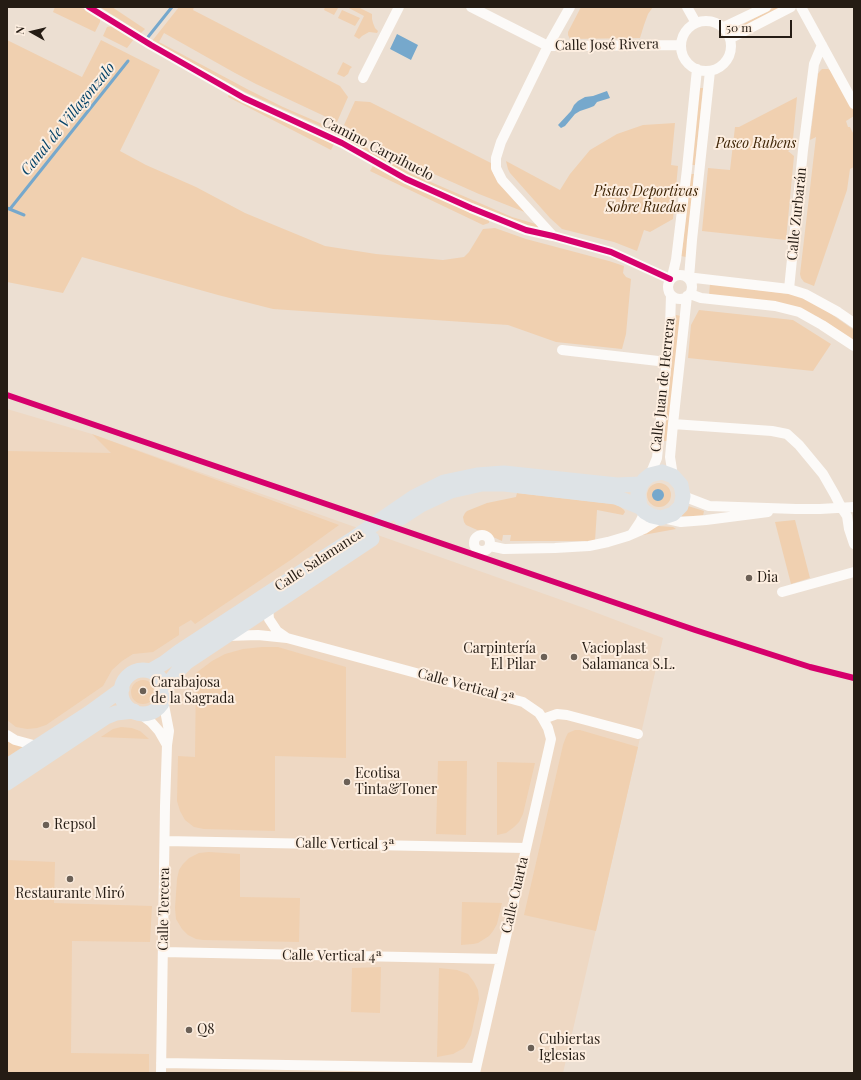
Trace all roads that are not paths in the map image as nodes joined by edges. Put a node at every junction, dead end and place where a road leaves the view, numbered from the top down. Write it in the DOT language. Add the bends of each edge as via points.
graph roads {
  1 [pos="89,7"];
  2 [pos="399,7"];
  3 [pos="471,7"];
  4 [pos="570,7"];
  5 [pos="687,7"];
  6 [pos="766,7"];
  7 [pos="791,7"];
  8 [pos="801,7"];
  9 [pos="696,23"];
  10 [pos="724,27"];
  11 [pos="731,38"];
  12 [pos="681,45"];
  13 [pos="822,45"];
  14 [pos="548,46"];
  15 [pos="697,70"];
  16 [pos="710,71"];
  17 [pos="363,78"];
  18 [pos="854,104"];
  19 [pos="554,236"];
  20 [pos="671,278"];
  21 [pos="690,279"];
  22 [pos="789,289"];
  23 [pos="671,295"];
  24 [pos="689,295"];
  25 [pos="853,322"];
  26 [pos="854,346"];
  27 [pos="562,350"];
  28 [pos="667,362"];
  29 [pos="673,424"];
  30 [pos="673,476"];
  31 [pos="646,479"];
  32 [pos="683,496"];
  33 [pos="854,506"];
  34 [pos="842,507"];
  35 [pos="407,508"];
  36 [pos="642,509"];
  37 [pos="796,509"];
  38 [pos="662,518"];
  39 [pos="632,534"];
  40 [pos="358,542"];
  41 [pos="854,544"];
  42 [pos="490,546"];
  43 [pos="854,572"];
  44 [pos="782,592"];
  45 [pos="268,608"];
  46 [pos="227,636"];
  47 [pos="287,638"];
  48 [pos="150,671"];
  49 [pos="122,689"];
  50 [pos="164,694"];
  51 [pos="136,712"];
  52 [pos="543,719"];
  53 [pos="638,734"];
  54 [pos="7,735"];
  55 [pos="167,744"];
  56 [pos="37,746"];
  57 [pos="7,766"];
  58 [pos="7,783"];
  59 [pos="165,841"];
  60 [pos="526,848"];
  61 [pos="163,952"];
  62 [pos="501,959"];
  63 [pos="161,1068"];
  64 [pos="476,1070"];
  1 -- 19 [label="street, Camino Carpihuelo" via="244,98 342,143 406,179 526,230"];
  2 -- 17 [label="street"];
  3 -- 14 [label="street, Calle José Rivera"];
  4 -- 14 [label="street"];
  5 -- 9 [label="street"];
  6 -- 10 [label="street"];
  7 -- 11 [label="street"];
  8 -- 13 [label="street"];
  9 -- 10 [label="street" via="705,20"];
  9 -- 12 [label="street" via="688,29"];
  10 -- 11 [label="street"];
  11 -- 16 [label="street" via="732,49 728,59 720,67"];
  12 -- 14 [label="street, Calle José Rivera"];
  12 -- 15 [label="street" via="683,56"];
  13 -- 18 [label="street"];
  13 -- 22 [label="street, Calle Zurbarán" via="814,64"];
  14 -- 19 [label="street" via="501,142 496,168 502,180"];
  15 -- 16 [label="street"];
  15 -- 20 [label="street" via="676,260"];
  16 -- 21 [label="street"];
  19 -- 20 [label="street, Camino Carpihuelo" via="612,252"];
  20 -- 21 [label="street" via="682,274"];
  20 -- 23 [label="street" via="668,285"];
  21 -- 22 [label="street"];
  21 -- 24 [label="street" via="692,290"];
  22 -- 25 [label="street" via="805,294"];
  23 -- 24 [label="street" via="682,299"];
  23 -- 28 [label="street, Calle Juan de Herrera"];
  24 -- 26 [label="street" via="775,306 799,312"];
  24 -- 29 [label="street, Calle Juan de Herrera"];
  27 -- 28 [label="street"];
  28 -- 31 [label="street, Calle Juan de Herrera" via="657,458"];
  29 -- 30 [label="street, Calle Juan de Herrera" via="670,457"];
  29 -- 34 [label="street" via="787,434 823,474"];
  30 -- 31 [label="main road" via="662,472"];
  30 -- 32 [label="main road" via="681,485"];
  31 -- 35 [label="main road, Calle Salamanca" via="618,484 504,473 477,475 444,482 414,497"];
  31 -- 36 [label="main road" via="638,494"];
  32 -- 37 [label="street" via="709,506"];
  32 -- 38 [label="main road" via="680,506 673,514"];
  33 -- 34 [label="street"];
  34 -- 37 [label="street"];
  34 -- 41 [label="street"];
  35 -- 36 [label="main road, Calle Salamanca" via="421,505 451,491 482,484 504,484 616,497"];
  35 -- 40 [label="main road, Calle Salamanca"];
  36 -- 38 [label="main road" via="652,516"];
  36 -- 39 [label="street" via="640,522"];
  37 -- 38 [label="street" via="681,522"];
  38 -- 39 [label="street"];
  39 -- 42 [label="street" via="589,546 504,549"];
  40 -- 45 [label="main road, Calle Salamanca"];
  40 -- 48 [label="main road, Calle Salamanca" via="267,594"];
  43 -- 44 [label="street"];
  45 -- 46 [label="main road, Calle Salamanca"];
  45 -- 47 [label="street, Calle Vertical 2ª" via="269,620 277,631"];
  46 -- 47 [label="street, Calle Vertical 2ª" via="258,635"];
  46 -- 50 [label="main road, Calle Salamanca" via="182,666"];
  47 -- 52 [label="street, Calle Vertical 2ª" via="523,702 540,713"];
  48 -- 49 [label="main road" via="140,670 132,674 125,680"];
  48 -- 50 [label="main road" via="161,679"];
  49 -- 51 [label="main road" via="126,704"];
  49 -- 56 [label="main road"];
  50 -- 51 [label="main road" via="160,705 151,712"];
  50 -- 55 [label="street, Calle Tercera" via="169,731"];
  51 -- 55 [label="street" via="151,722"];
  51 -- 58 [label="main road" via="116,713 106,717"];
  52 -- 53 [label="street" via="557,714 567,715"];
  52 -- 60 [label="street, Calle Cuarta" via="551,739 550,748"];
  54 -- 56 [label="street"];
  55 -- 59 [label="street, Calle Tercera"];
  56 -- 57 [label="main road"];
  59 -- 60 [label="street, Calle Vertical 3ª"];
  59 -- 61 [label="street, Calle Tercera"];
  60 -- 62 [label="street, Calle Cuarta"];
  61 -- 62 [label="street, Calle Vertical 4ª"];
  61 -- 63 [label="street, Calle Tercera"];
  62 -- 64 [label="street, Calle Cuarta"];
  63 -- 64 [label="street"];
}
